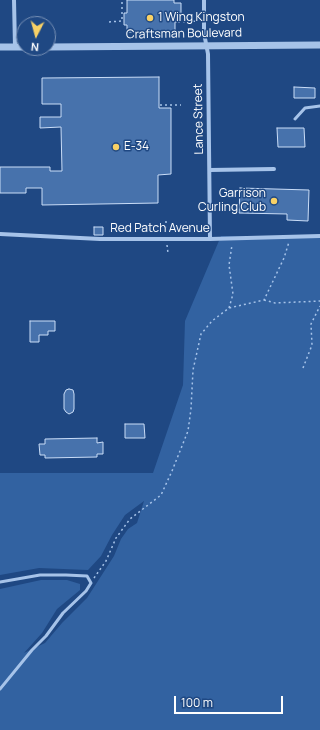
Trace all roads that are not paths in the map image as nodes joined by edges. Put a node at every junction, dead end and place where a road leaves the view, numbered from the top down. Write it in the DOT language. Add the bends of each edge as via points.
graph roads {
  1 [pos="14,0"];
  2 [pos="204,0"];
  3 [pos="206,45"];
  4 [pos="320,45"];
  5 [pos="0,47"];
  6 [pos="15,47"];
  7 [pos="56,47"];
  8 [pos="320,106"];
  9 [pos="295,119"];
  10 [pos="210,170"];
  11 [pos="274,170"];
  12 [pos="0,234"];
  13 [pos="320,236"];
  14 [pos="210,239"];
  15 [pos="0,582"];
  16 [pos="0,689"];
  1 -- 6 [label="street"];
  2 -- 3 [label="street, Lance Street"];
  3 -- 4 [label="street, Craftsman Boulevard"];
  3 -- 7 [label="street, Craftsman Boulevard"];
  3 -- 10 [label="street, Lance Street"];
  5 -- 6 [label="street"];
  8 -- 9 [label="lane" via="305,108"];
  10 -- 11 [label="street"];
  10 -- 14 [label="street, Lance Street"];
  12 -- 14 [label="street, Red Patch Avenue" via="100,239"];
  13 -- 14 [label="street, Red Patch Avenue"];
  15 -- 16 [label="lane" via="40,575 66,575 87,576 91,583"];
}
